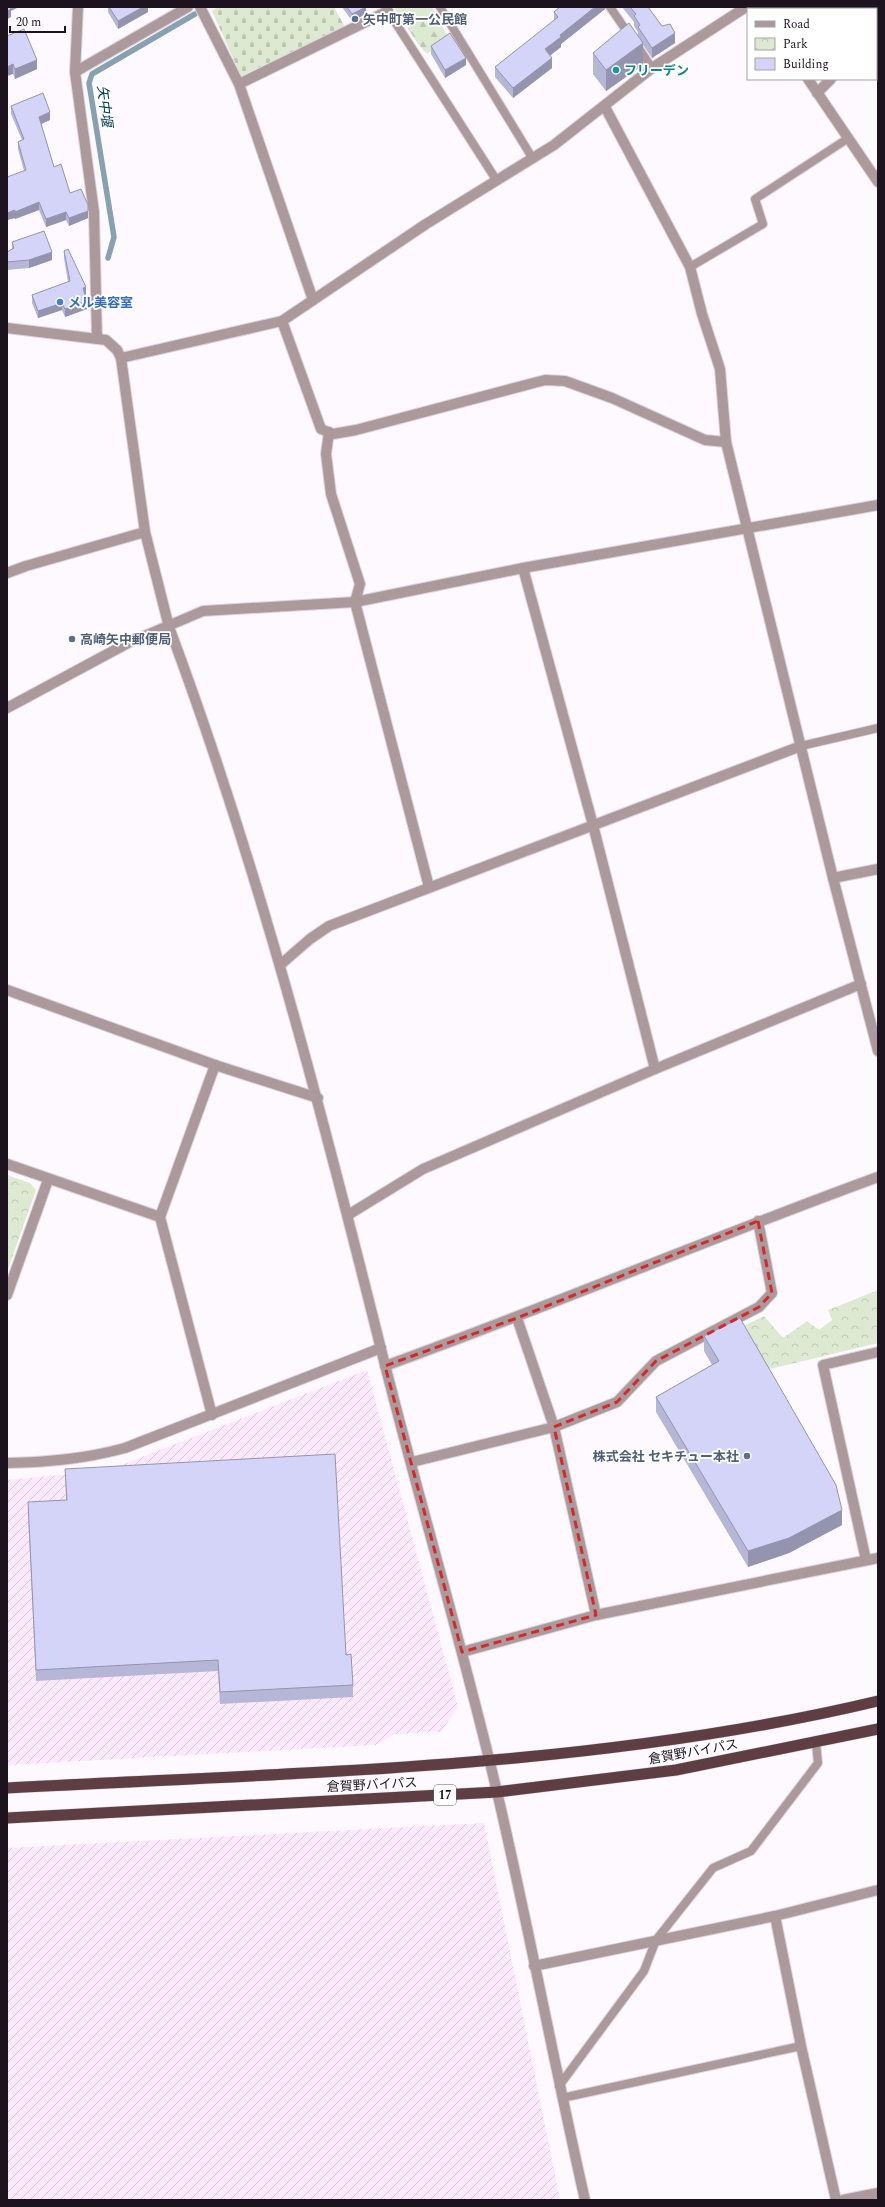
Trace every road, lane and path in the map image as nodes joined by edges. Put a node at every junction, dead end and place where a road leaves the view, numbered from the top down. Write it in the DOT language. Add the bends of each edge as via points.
graph roads {
  1 [pos="78,7"];
  2 [pos="188,7"];
  3 [pos="200,7"];
  4 [pos="440,7"];
  5 [pos="610,7"];
  6 [pos="746,7"];
  7 [pos="388,11"];
  8 [pos="652,68"];
  9 [pos="75,72"];
  10 [pos="809,80"];
  11 [pos="830,80"];
  12 [pos="239,84"];
  13 [pos="817,93"];
  14 [pos="605,107"];
  15 [pos="848,139"];
  16 [pos="533,159"];
  17 [pos="497,181"];
  18 [pos="878,182"];
  19 [pos="690,267"];
  20 [pos="313,300"];
  21 [pos="282,321"];
  22 [pos="7,327"];
  23 [pos="97,339"];
  24 [pos="121,358"];
  25 [pos="329,432"];
  26 [pos="726,442"];
  27 [pos="878,505"];
  28 [pos="748,529"];
  29 [pos="145,532"];
  30 [pos="523,568"];
  31 [pos="7,574"];
  32 [pos="355,602"];
  33 [pos="169,627"];
  34 [pos="7,708"];
  35 [pos="878,728"];
  36 [pos="801,746"];
  37 [pos="593,825"];
  38 [pos="878,869"];
  39 [pos="833,878"];
  40 [pos="428,887"];
  41 [pos="280,965"];
  42 [pos="861,984"];
  43 [pos="7,990"];
  44 [pos="878,1051"];
  45 [pos="215,1065"];
  46 [pos="655,1069"];
  47 [pos="318,1098"];
  48 [pos="7,1164"];
  49 [pos="878,1177"];
  50 [pos="48,1180"];
  51 [pos="348,1215"];
  52 [pos="160,1217"];
  53 [pos="758,1221"];
  54 [pos="7,1295"];
  55 [pos="517,1318"];
  56 [pos="381,1348"];
  57 [pos="878,1352"];
  58 [pos="385,1366"];
  59 [pos="212,1415"];
  60 [pos="554,1427"];
  61 [pos="412,1462"];
  62 [pos="7,1463"];
  63 [pos="878,1558"];
  64 [pos="866,1560"];
  65 [pos="596,1615"];
  66 [pos="462,1652"];
  67 [pos="878,1701"];
  68 [pos="878,1729"];
  69 [pos="816,1743"];
  70 [pos="489,1761"];
  71 [pos="7,1788"];
  72 [pos="497,1792"];
  73 [pos="7,1818"];
  74 [pos="878,1890"];
  75 [pos="775,1916"];
  76 [pos="656,1940"];
  77 [pos="534,1966"];
  78 [pos="801,2046"];
  79 [pos="559,2086"];
  80 [pos="562,2098"];
  81 [pos="878,2193"];
  82 [pos="585,2200"];
  83 [pos="836,2200"];
  84 [pos="843,2200"];
  1 -- 9 [label="street"];
  2 -- 9 [label="street"];
  3 -- 12 [label="street"];
  4 -- 16 [label="lane"];
  5 -- 8 [label="lane"];
  6 -- 8 [label="street"];
  7 -- 12 [label="street"];
  7 -- 17 [label="lane"];
  8 -- 14 [label="street"];
  9 -- 23 [label="street" via="94,212"];
  10 -- 13 [label="street"];
  11 -- 13 [label="street"];
  12 -- 20 [label="street"];
  13 -- 15 [label="street"];
  14 -- 16 [label="street"];
  14 -- 19 [label="street"];
  15 -- 18 [label="street"];
  15 -- 19 [label="lane" via="755,199 763,224"];
  16 -- 17 [label="street"];
  17 -- 20 [label="street" via="426,224"];
  19 -- 26 [label="street" via="720,369"];
  20 -- 21 [label="street"];
  21 -- 24 [label="street"];
  21 -- 25 [label="street" via="321,429"];
  22 -- 23 [label="street"];
  23 -- 24 [label="street" via="106,340 117,350"];
  24 -- 29 [label="street"];
  25 -- 26 [label="street" via="333,434 356,430 545,380 564,381 612,398 705,440"];
  25 -- 32 [label="street" via="326,454 331,494 360,584"];
  26 -- 28 [label="street"];
  27 -- 28 [label="street"];
  28 -- 30 [label="street"];
  28 -- 36 [label="street"];
  29 -- 31 [label="street" via="26,566"];
  29 -- 33 [label="street"];
  30 -- 32 [label="street"];
  30 -- 37 [label="street"];
  32 -- 33 [label="street" via="203,611"];
  32 -- 40 [label="street"];
  33 -- 34 [label="street" via="128,643"];
  33 -- 41 [label="street" via="198,704"];
  35 -- 36 [label="lane"];
  36 -- 37 [label="street"];
  36 -- 39 [label="street"];
  37 -- 40 [label="street"];
  37 -- 46 [label="street"];
  38 -- 39 [label="street"];
  39 -- 42 [label="street"];
  40 -- 41 [label="street" via="330,926 310,939"];
  41 -- 47 [label="street"];
  42 -- 44 [label="street"];
  42 -- 46 [label="street"];
  43 -- 45 [label="street"];
  45 -- 47 [label="street"];
  45 -- 52 [label="street"];
  46 -- 51 [label="street" via="423,1169"];
  47 -- 51 [label="street"];
  48 -- 50 [label="street"];
  49 -- 53 [label="street"];
  50 -- 52 [label="street"];
  50 -- 54 [label="street"];
  51 -- 56 [label="street"];
  52 -- 59 [label="street"];
  53 -- 55 [label="street"];
  53 -- 60 [label="street" via="772,1293 760,1307 656,1361 617,1402"];
  55 -- 58 [label="street"];
  55 -- 60 [label="street"];
  56 -- 58 [label="street"];
  56 -- 59 [label="street"];
  57 -- 64 [label="street" via="823,1364"];
  58 -- 61 [label="street"];
  59 -- 62 [label="street" via="125,1448 90,1458"];
  60 -- 61 [label="street"];
  60 -- 65 [label="street"];
  61 -- 66 [label="street"];
  63 -- 64 [label="street"];
  64 -- 65 [label="street"];
  65 -- 66 [label="street"];
  66 -- 70 [label="street"];
  67 -- 70 [label="highway, 倉賀野バイパス" via="811,1717 669,1740"];
  68 -- 69 [label="highway, 倉賀野バイパス / 17"];
  69 -- 72 [label="highway, 倉賀野バイパス / 17" via="676,1770"];
  69 -- 76 [label="lane" via="818,1763 751,1851 713,1868"];
  70 -- 71 [label="highway, 倉賀野バイパス"];
  70 -- 72 [label="street"];
  72 -- 73 [label="highway, 倉賀野バイパス / 17"];
  72 -- 77 [label="street"];
  74 -- 75 [label="street"];
  75 -- 76 [label="street"];
  75 -- 78 [label="street"];
  76 -- 77 [label="street"];
  76 -- 79 [label="lane" via="644,1971"];
  77 -- 79 [label="street"];
  78 -- 80 [label="lane"];
  78 -- 83 [label="street"];
  79 -- 80 [label="street"];
  80 -- 82 [label="street"];
  81 -- 84 [label="street"];
}
